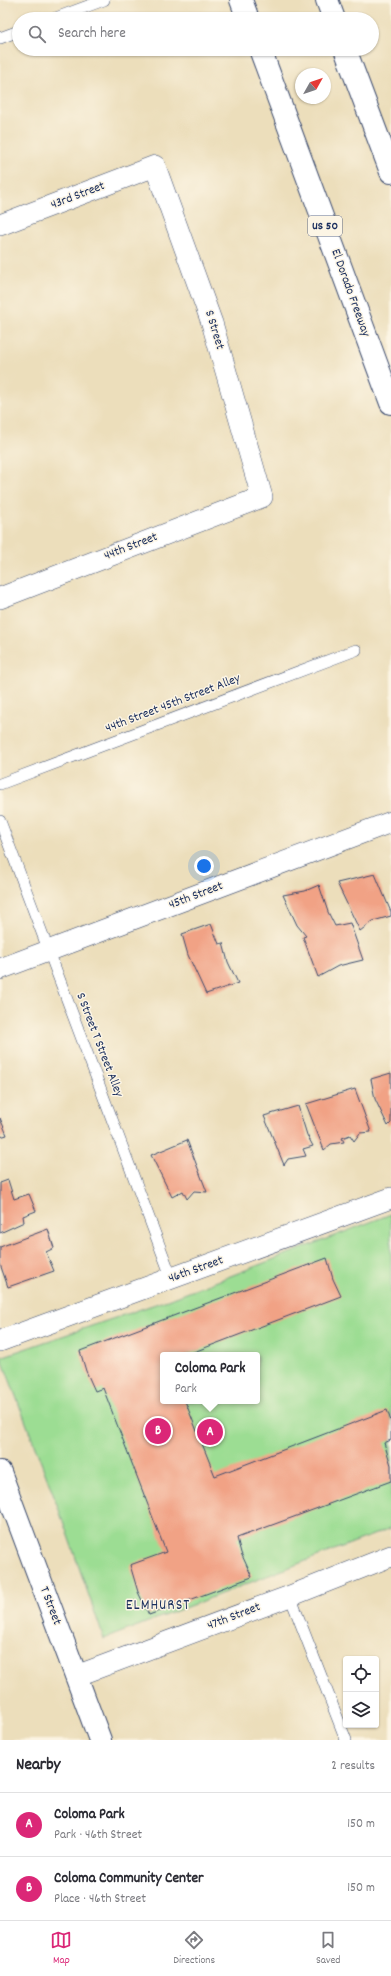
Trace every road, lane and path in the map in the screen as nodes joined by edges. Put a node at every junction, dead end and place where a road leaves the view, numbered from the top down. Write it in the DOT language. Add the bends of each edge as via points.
graph roads {
  1 [pos="104,0"];
  2 [pos="241,0"];
  3 [pos="327,0"];
  4 [pos="71,12"];
  5 [pos="245,12"];
  6 [pos="331,12"];
  7 [pos="12,34"];
  8 [pos="0,38"];
  9 [pos="263,56"];
  10 [pos="348,56"];
  11 [pos="155,166"];
  12 [pos="391,172"];
  13 [pos="0,225"];
  14 [pos="391,402"];
  15 [pos="262,497"];
  16 [pos="0,598"];
  17 [pos="356,650"];
  18 [pos="0,784"];
  19 [pos="0,821"];
  20 [pos="391,822"];
  21 [pos="49,951"];
  22 [pos="0,969"];
  23 [pos="391,1198"];
  24 [pos="172,1279"];
  25 [pos="0,1341"];
  26 [pos="0,1472"];
  27 [pos="391,1556"];
  28 [pos="290,1596"];
  29 [pos="76,1676"];
  30 [pos="100,1740"];
  31 [pos="346,1740"];
  1 -- 4 [label="lane"];
  2 -- 5 [label="main road"];
  3 -- 6 [label="main road"];
  7 -- 8 [label="lane"];
  9 -- 14 [label="main road, El Dorado Freeway / US 50"];
  10 -- 12 [label="main road"];
  11 -- 13 [label="street, 43rd Street"];
  11 -- 15 [label="street, S Street" via="212,323"];
  15 -- 16 [label="street, 44th Street"];
  17 -- 18 [label="lane, 44th Street 45th Street Alley"];
  19 -- 21 [label="lane, S Street T Street Alley"];
  20 -- 21 [label="street, 45th Street"];
  21 -- 22 [label="street, 45th Street"];
  21 -- 24 [label="lane, S Street T Street Alley"];
  23 -- 24 [label="street, 46th Street"];
  24 -- 25 [label="street, 46th Street"];
  26 -- 29 [label="main road, T Street"];
  27 -- 28 [label="street, 47th Street"];
  28 -- 29 [label="street, 47th Street"];
  28 -- 31 [label="lane"];
  29 -- 30 [label="main road, T Street"];
}
